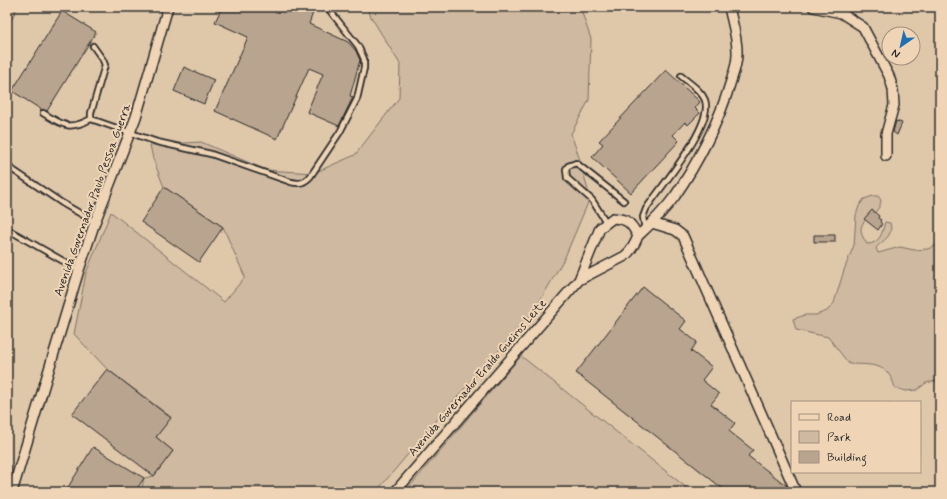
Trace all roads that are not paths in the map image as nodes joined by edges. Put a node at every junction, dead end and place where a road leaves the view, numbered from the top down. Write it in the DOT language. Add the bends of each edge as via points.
graph roads {
  1 [pos="168,7"];
  2 [pos="327,7"];
  3 [pos="729,7"];
  4 [pos="813,7"];
  5 [pos="93,46"];
  6 [pos="681,76"];
  7 [pos="43,113"];
  8 [pos="91,119"];
  9 [pos="130,133"];
  10 [pos="886,156"];
  11 [pos="7,166"];
  12 [pos="624,201"];
  13 [pos="95,222"];
  14 [pos="606,222"];
  15 [pos="652,223"];
  16 [pos="7,228"];
  17 [pos="641,233"];
  18 [pos="79,270"];
  19 [pos="579,280"];
  20 [pos="12,492"];
  21 [pos="395,492"];
  22 [pos="796,492"];
  1 -- 9 [label="street, Avenida Governador Paulo Pessoa Guerra"];
  2 -- 9 [label="lane" via="358,46 364,59 364,68 357,99 340,132 310,177 303,183 297,184 211,154"];
  3 -- 15 [label="street, Avenida Governador Eraldo Gueiros Leite" via="737,42 737,55 726,98 688,177"];
  4 -- 10 [label="street" via="841,13 863,26 889,76 894,105 886,134"];
  5 -- 8 [label="lane" via="105,65"];
  6 -- 17 [label="lane" via="702,95 706,102 705,113 696,138 646,209"];
  7 -- 8 [label="lane" via="68,126"];
  8 -- 9 [label="lane"];
  9 -- 13 [label="street, Avenida Governador Paulo Pessoa Guerra"];
  11 -- 13 [label="lane"];
  12 -- 14 [label="lane" via="576,163 568,166 567,178 592,200"];
  13 -- 18 [label="street, Avenida Governador Paulo Pessoa Guerra"];
  14 -- 17 [label="street" via="612,218 628,221"];
  14 -- 19 [label="street, Avenida Governador Eraldo Gueiros Leite" via="600,228"];
  15 -- 17 [label="street, Avenida Governador Eraldo Gueiros Leite"];
  15 -- 22 [label="street" via="675,230 683,236"];
  16 -- 18 [label="lane"];
  17 -- 19 [label="street, Avenida Governador Eraldo Gueiros Leite" via="626,256"];
  18 -- 20 [label="street, Avenida Governador Paulo Pessoa Guerra"];
  19 -- 21 [label="street, Avenida Governador Eraldo Gueiros Leite"];
}
